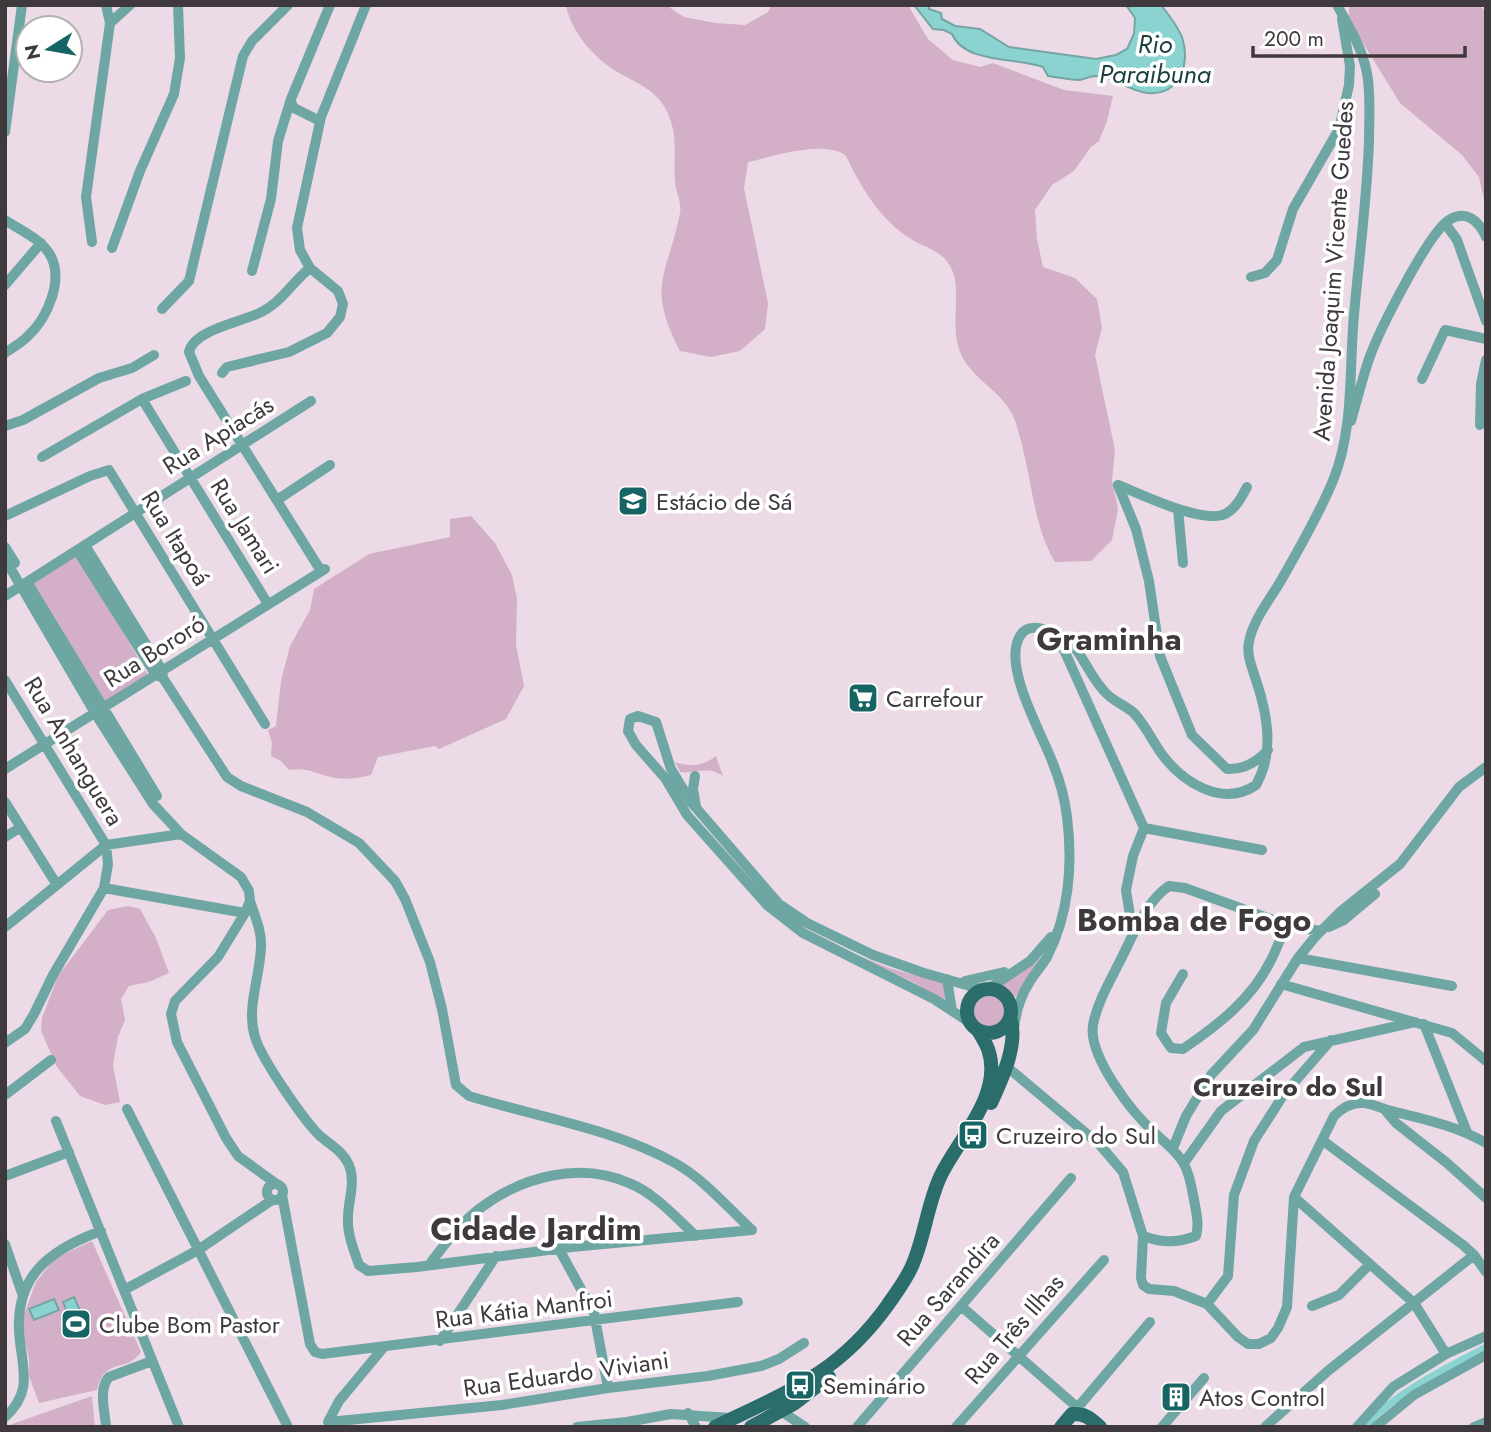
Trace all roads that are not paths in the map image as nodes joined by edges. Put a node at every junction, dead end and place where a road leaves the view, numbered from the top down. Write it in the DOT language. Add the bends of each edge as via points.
graph roads {
  1 [pos="22,5"];
  2 [pos="106,5"];
  3 [pos="130,5"];
  4 [pos="178,5"];
  5 [pos="288,5"];
  6 [pos="330,5"];
  7 [pos="366,5"];
  8 [pos="1339,9"];
  9 [pos="110,23"];
  10 [pos="10,54"];
  11 [pos="290,102"];
  12 [pos="320,121"];
  13 [pos="5,132"];
  14 [pos="5,220"];
  15 [pos="1445,223"];
  16 [pos="1486,237"];
  17 [pos="41,243"];
  18 [pos="92,243"];
  19 [pos="112,248"];
  20 [pos="310,268"];
  21 [pos="252,271"];
  22 [pos="1251,277"];
  23 [pos="5,285"];
  24 [pos="162,309"];
  25 [pos="1486,321"];
  26 [pos="1486,339"];
  27 [pos="5,353"];
  28 [pos="154,355"];
  29 [pos="1486,360"];
  30 [pos="222,373"];
  31 [pos="1422,379"];
  32 [pos="186,381"];
  33 [pos="142,399"];
  34 [pos="312,401"];
  35 [pos="1480,425"];
  36 [pos="5,426"];
  37 [pos="1347,434"];
  38 [pos="243,445"];
  39 [pos="42,457"];
  40 [pos="330,466"];
  41 [pos="191,478"];
  42 [pos="1247,487"];
  43 [pos="276,500"];
  44 [pos="1178,509"];
  45 [pos="136,513"];
  46 [pos="5,516"];
  47 [pos="5,547"];
  48 [pos="81,547"];
  49 [pos="5,559"];
  50 [pos="1184,563"];
  51 [pos="24,584"];
  52 [pos="5,596"];
  53 [pos="268,604"];
  54 [pos="1046,630"];
  55 [pos="213,638"];
  56 [pos="161,674"];
  57 [pos="5,680"];
  58 [pos="99,710"];
  59 [pos="265,724"];
  60 [pos="45,744"];
  61 [pos="1268,750"];
  62 [pos="1486,767"];
  63 [pos="5,769"];
  64 [pos="1486,775"];
  65 [pos="695,776"];
  66 [pos="670,777"];
  67 [pos="5,802"];
  68 [pos="703,817"];
  69 [pos="21,827"];
  70 [pos="1144,828"];
  71 [pos="181,834"];
  72 [pos="5,837"];
  73 [pos="106,845"];
  74 [pos="1262,850"];
  75 [pos="57,885"];
  76 [pos="104,888"];
  77 [pos="250,901"];
  78 [pos="245,913"];
  79 [pos="6,924"];
  80 [pos="1287,925"];
  81 [pos="1058,926"];
  82 [pos="1321,930"];
  83 [pos="1133,935"];
  84 [pos="1298,958"];
  85 [pos="1021,967"];
  86 [pos="1183,974"];
  87 [pos="947,979"];
  88 [pos="959,982"];
  89 [pos="1280,984"];
  90 [pos="1452,986"];
  91 [pos="986,989"];
  92 [pos="1013,1015"];
  93 [pos="965,1020"];
  94 [pos="1420,1023"];
  95 [pos="1332,1040"];
  96 [pos="5,1043"];
  97 [pos="51,1060"];
  98 [pos="1486,1061"];
  99 [pos="1006,1066"];
  100 [pos="991,1072"];
  101 [pos="5,1095"];
  102 [pos="127,1109"];
  103 [pos="1385,1110"];
  104 [pos="56,1121"];
  105 [pos="1468,1132"];
  106 [pos="1322,1140"];
  107 [pos="1486,1143"];
  108 [pos="1172,1148"];
  109 [pos="69,1152"];
  110 [pos="1184,1163"];
  111 [pos="5,1176"];
  112 [pos="1071,1178"];
  113 [pos="275,1193"];
  114 [pos="1294,1197"];
  115 [pos="1486,1198"];
  116 [pos="101,1231"];
  117 [pos="696,1236"];
  118 [pos="1143,1237"];
  119 [pos="5,1244"];
  120 [pos="559,1249"];
  121 [pos="198,1250"];
  122 [pos="1474,1255"];
  123 [pos="496,1256"];
  124 [pos="1104,1260"];
  125 [pos="1370,1264"];
  126 [pos="429,1265"];
  127 [pos="1486,1272"];
  128 [pos="124,1290"];
  129 [pos="22,1293"];
  130 [pos="738,1301"];
  131 [pos="1414,1303"];
  132 [pos="1207,1304"];
  133 [pos="961,1306"];
  134 [pos="1312,1306"];
  135 [pos="597,1321"];
  136 [pos="1150,1322"];
  137 [pos="1486,1336"];
  138 [pos="440,1341"];
  139 [pos="804,1343"];
  140 [pos="383,1348"];
  141 [pos="1446,1354"];
  142 [pos="1486,1354"];
  143 [pos="1018,1356"];
  144 [pos="152,1361"];
  145 [pos="1204,1378"];
  146 [pos="608,1388"];
  147 [pos="795,1403"];
  148 [pos="781,1411"];
  149 [pos="1079,1412"];
  150 [pos="688,1413"];
  151 [pos="408,1415"];
  152 [pos="5,1417"];
  153 [pos="732,1419"];
  154 [pos="765,1422"];
  155 [pos="1486,1422"];
  156 [pos="287,1425"];
  157 [pos="106,1427"];
  158 [pos="179,1427"];
  159 [pos="403,1427"];
  160 [pos="578,1427"];
  161 [pos="696,1427"];
  162 [pos="715,1427"];
  163 [pos="751,1427"];
  164 [pos="804,1427"];
  165 [pos="856,1427"];
  166 [pos="956,1427"];
  167 [pos="1061,1427"];
  168 [pos="1100,1427"];
  169 [pos="1162,1427"];
  170 [pos="1265,1427"];
  171 [pos="1357,1427"];
  172 [pos="1375,1427"];
  173 [pos="1474,1427"];
  1 -- 10 [label="street"];
  2 -- 9 [label="street"];
  3 -- 9 [label="street"];
  4 -- 19 [label="street" via="180,58 174,94"];
  5 -- 24 [label="street" via="243,56 189,281"];
  6 -- 11 [label="street"];
  7 -- 12 [label="street"];
  8 -- 22 [label="street" via="1350,66 1339,129 1293,209 1275,264 1265,274"];
  8 -- 37 [label="street, Avenida Joaquim Vicente Guedes" via="1367,72 1369,113"];
  9 -- 18 [label="street" via="86,197"];
  10 -- 13 [label="street"];
  11 -- 12 [label="street"];
  11 -- 21 [label="street"];
  12 -- 20 [label="street" via="297,228 300,250"];
  14 -- 17 [label="street"];
  15 -- 16 [label="street" via="1457,216 1472,218"];
  15 -- 25 [label="street" via="1457,240"];
  15 -- 37 [label="street" via="1388,315 1369,358"];
  17 -- 23 [label="street"];
  17 -- 27 [label="street" via="56,270 48,305 28,336"];
  20 -- 30 [label="street" via="338,291 343,304 340,317 327,333 289,352 227,367"];
  20 -- 38 [label="street" via="286,295 261,313 199,336 189,348 199,376"];
  26 -- 31 [label="street" via="1445,330"];
  28 -- 36 [label="street"];
  29 -- 35 [label="street"];
  32 -- 33 [label="street"];
  33 -- 39 [label="street"];
  33 -- 41 [label="street, Rua Jamari"];
  34 -- 38 [label="street, Rua Apiacás"];
  37 -- 61 [label="street, Avenida Joaquim Vicente Guedes" via="1333,479 1251,631 1248,655 1263,701"];
  38 -- 41 [label="street, Rua Apiacás"];
  38 -- 43 [label="street"];
  40 -- 43 [label="street"];
  41 -- 45 [label="street, Rua Apiacás"];
  41 -- 53 [label="street, Rua Jamari"];
  42 -- 44 [label="street" via="1224,514"];
  43 -- 53 [label="street, Rua Bororó" via="323,570"];
  44 -- 50 [label="street"];
  44 -- 61 [label="street" via="1118,485 1136,529 1149,581 1160,656 1192,735 1227,769 1238,770"];
  45 -- 46 [label="street, Rua Itapoá" via="110,470"];
  45 -- 48 [label="street, Rua Apiacás"];
  45 -- 55 [label="street, Rua Itapoá"];
  47 -- 51 [label="street"];
  48 -- 51 [label="street, Rua Apiacás"];
  48 -- 56 [label="street"];
  49 -- 51 [label="street"];
  51 -- 52 [label="street, Rua Apiacás"];
  51 -- 58 [label="street"];
  53 -- 55 [label="street, Rua Bororó"];
  54 -- 61 [label="street, Avenida Joaquim Vicente Guedes" via="1068,639 1105,694 1133,713 1163,756 1189,781 1209,792 1231,795 1249,790 1261,776"];
  54 -- 70 [label="street" via="1064,650"];
  54 -- 81 [label="street" via="1028,628 1023,632 1016,655 1018,681 1053,762 1067,814 1070,873"];
  55 -- 56 [label="street, Rua Bororó"];
  55 -- 59 [label="street, Rua Itapoá"];
  56 -- 58 [label="street, Rua Bororó"];
  56 -- 117 [label="street" via="227,777 307,812 359,843 395,881 430,962 456,1085 469,1096 651,1151 695,1177 752,1230"];
  57 -- 60 [label="street, Rua Anhanguera"];
  58 -- 60 [label="street, Rua Bororó"];
  58 -- 71 [label="street" via="159,800 164,815"];
  60 -- 63 [label="street, Rua Bororó"];
  60 -- 73 [label="street, Rua Anhanguera"];
  62 -- 82 [label="street" via="1459,787 1400,864"];
  64 -- 82 [label="street" via="1465,789 1401,872 1344,920"];
  65 -- 68 [label="street" via="694,800"];
  66 -- 66 [label="street" via="656,722 634,716 628,723 636,746"];
  66 -- 68 [label="street"];
  66 -- 93 [label="street" via="687,815 783,920"];
  67 -- 69 [label="street"];
  68 -- 87 [label="street" via="779,904 798,918 873,955"];
  69 -- 72 [label="street"];
  69 -- 75 [label="street"];
  70 -- 74 [label="street"];
  70 -- 83 [label="street" via="1126,890"];
  71 -- 73 [label="street"];
  71 -- 77 [label="street" via="241,877"];
  73 -- 75 [label="street"];
  73 -- 76 [label="street"];
  75 -- 79 [label="street"];
  76 -- 78 [label="street"];
  76 -- 96 [label="street" via="34,1014 24,1029"];
  77 -- 78 [label="street"];
  77 -- 126 [label="street" via="261,947 252,1028 256,1042 319,1135 349,1166 348,1219 359,1265 368,1271"];
  78 -- 113 [label="street" via="218,957 175,1001 172,1026 226,1138 246,1164 262,1173"];
  80 -- 82 [label="street"];
  80 -- 83 [label="street" via="1169,886 1157,894"];
  80 -- 86 [label="street" via="1254,986 1226,1019 1183,1049 1171,1048 1161,1033 1166,1003"];
  81 -- 85 [label="street" via="1046,945"];
  81 -- 92 [label="street" via="1054,943"];
  82 -- 84 [label="street"];
  83 -- 108 [label="street" via="1105,990 1093,1026 1094,1047 1112,1082"];
  84 -- 89 [label="street"];
  84 -- 90 [label="street"];
  85 -- 88 [label="street"];
  85 -- 91 [label="street"];
  87 -- 88 [label="street"];
  87 -- 93 [label="street"];
  88 -- 91 [label="street"];
  89 -- 94 [label="street"];
  89 -- 108 [label="street" via="1253,1030 1211,1075"];
  91 -- 92 [label="main road" via="1004,996"];
  91 -- 93 [label="main road" via="972,996"];
  92 -- 93 [label="main road" via="998,1031 985,1033"];
  92 -- 99 [label="main road"];
  93 -- 100 [label="main road" via="981,1043"];
  93 -- 100 [label="main road" via="988,1049"];
  94 -- 95 [label="street"];
  94 -- 98 [label="street" via="1452,1032"];
  94 -- 105 [label="street"];
  95 -- 110 [label="street" via="1304,1047 1221,1111"];
  95 -- 132 [label="street" via="1284,1094 1254,1141 1234,1195 1228,1276"];
  97 -- 101 [label="street"];
  99 -- 118 [label="street" via="1111,1156 1123,1172"];
  99 -- 147 [label="main road" via="992,1102 947,1177 916,1275 866,1347"];
  100 -- 153 [label="main road" via="986,1097 940,1175 918,1254 872,1327 817,1376"];
  102 -- 121 [label="street"];
  103 -- 105 [label="street"];
  103 -- 106 [label="street" via="1364,1102 1344,1107"];
  103 -- 115 [label="street"];
  104 -- 109 [label="street"];
  105 -- 107 [label="street"];
  106 -- 114 [label="street"];
  106 -- 122 [label="street"];
  108 -- 110 [label="street"];
  109 -- 111 [label="street"];
  109 -- 116 [label="street"];
  110 -- 118 [label="street" via="1199,1224 1196,1236 1179,1242"];
  112 -- 133 [label="street, Rua Sarandira"];
  113 -- 121 [label="street"];
  113 -- 140 [label="street, Rua Kátia Manfroi" via="284,1214 315,1352"];
  114 -- 125 [label="street"];
  114 -- 132 [label="street" via="1287,1307 1271,1338 1248,1344"];
  116 -- 128 [label="street"];
  116 -- 129 [label="street" via="53,1253"];
  117 -- 120 [label="street"];
  117 -- 126 [label="street" via="661,1203 632,1184 603,1174 565,1173 522,1185 479,1209"];
  118 -- 132 [label="street" via="1143,1285"];
  119 -- 129 [label="street"];
  120 -- 123 [label="street"];
  120 -- 135 [label="street"];
  121 -- 128 [label="street"];
  121 -- 156 [label="street"];
  122 -- 127 [label="street"];
  122 -- 131 [label="street"];
  123 -- 126 [label="street"];
  123 -- 138 [label="street"];
  124 -- 143 [label="street, Rua Três Ilhas"];
  125 -- 131 [label="street"];
  125 -- 134 [label="street" via="1339,1295"];
  128 -- 144 [label="street"];
  129 -- 152 [label="street" via="18,1327 23,1390 17,1406"];
  130 -- 135 [label="street, Rua Kátia Manfroi"];
  131 -- 141 [label="street"];
  131 -- 170 [label="street"];
  133 -- 143 [label="street"];
  133 -- 165 [label="street, Rua Sarandira"];
  135 -- 138 [label="street, Rua Kátia Manfroi"];
  135 -- 146 [label="street"];
  136 -- 149 [label="street"];
  137 -- 141 [label="street"];
  138 -- 140 [label="street, Rua Kátia Manfroi"];
  139 -- 146 [label="street, Rua Eduardo Viviani" via="761,1366"];
  140 -- 151 [label="street, Rua Eduardo Viviani" via="339,1401 328,1422"];
  141 -- 171 [label="street" via="1393,1387"];
  142 -- 172 [label="street" via="1414,1395"];
  143 -- 149 [label="street"];
  143 -- 166 [label="street, Rua Três Ilhas"];
  144 -- 157 [label="street" via="105,1381"];
  144 -- 158 [label="street"];
  145 -- 169 [label="street"];
  146 -- 151 [label="street, Rua Eduardo Viviani"];
  147 -- 148 [label="main road"];
  147 -- 164 [label="street"];
  148 -- 154 [label="main road"];
  148 -- 164 [label="street"];
  149 -- 167 [label="main road"];
  149 -- 168 [label="main road"];
  150 -- 153 [label="street"];
  150 -- 160 [label="street"];
  150 -- 161 [label="street"];
  151 -- 159 [label="street"];
  153 -- 162 [label="main road"];
  154 -- 163 [label="main road"];
  155 -- 173 [label="street"];
}
